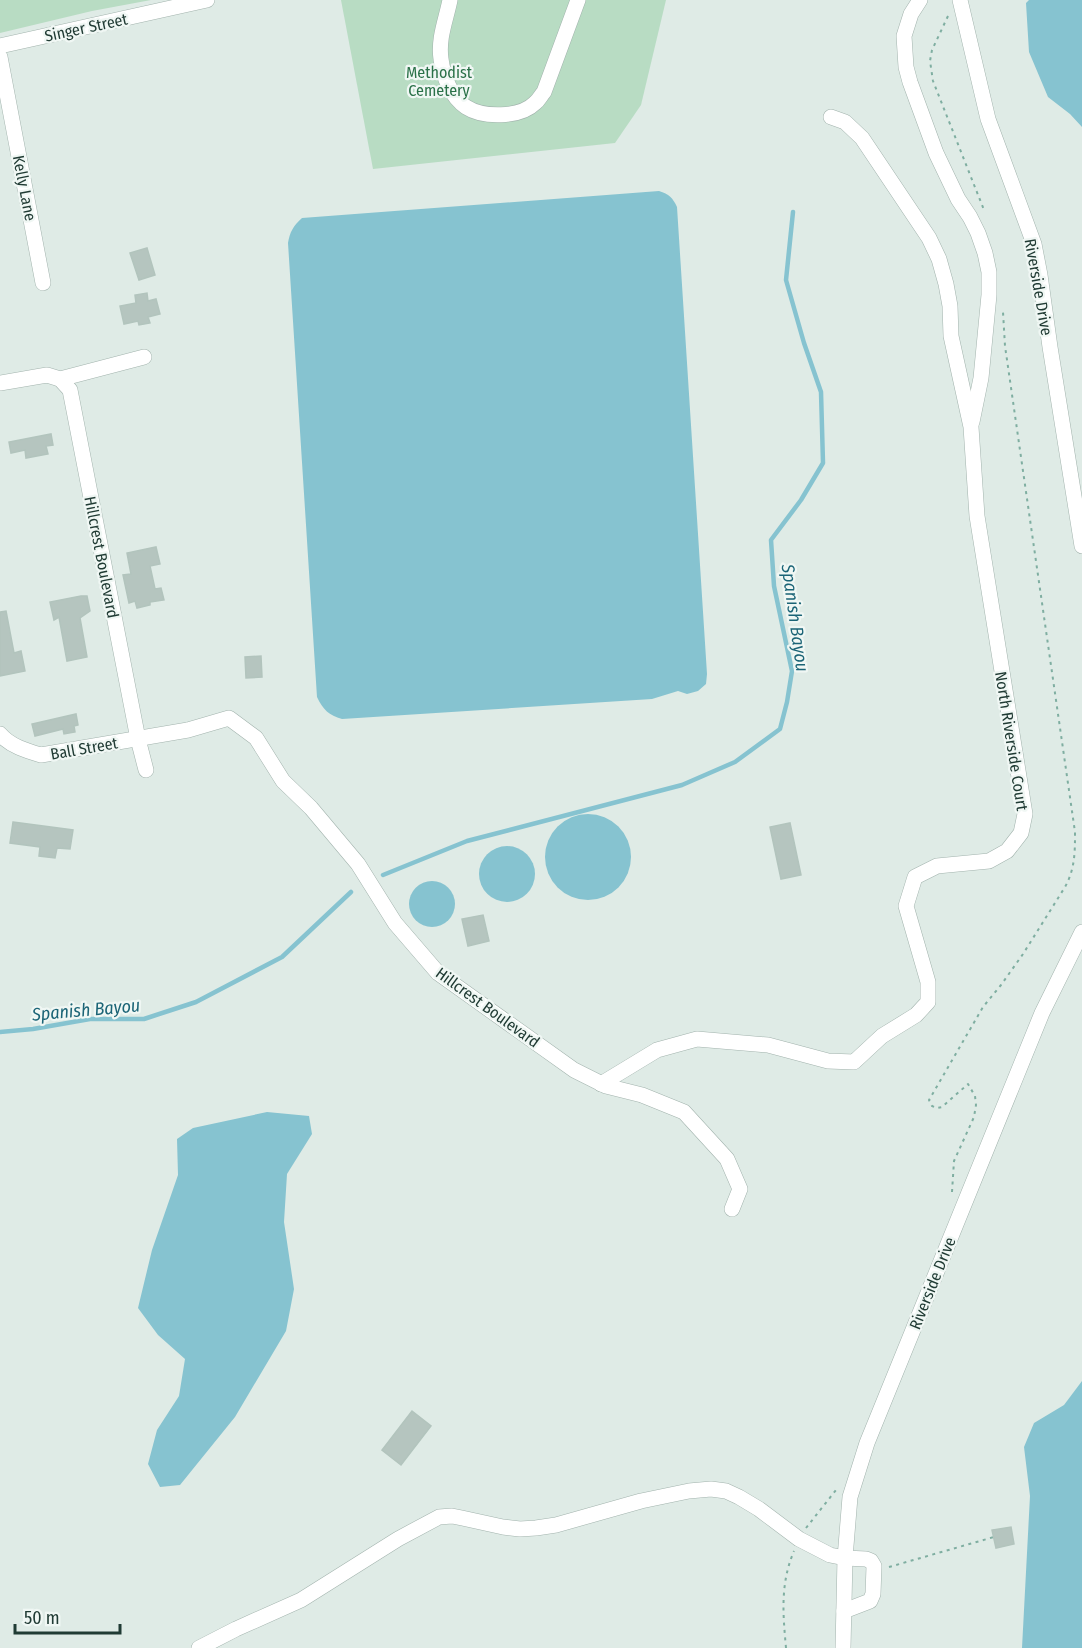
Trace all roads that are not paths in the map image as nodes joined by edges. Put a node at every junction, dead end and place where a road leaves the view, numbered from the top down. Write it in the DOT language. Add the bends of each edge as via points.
graph roads {
  1 [pos="207,0"];
  2 [pos="450,0"];
  3 [pos="578,0"];
  4 [pos="920,0"];
  5 [pos="956,4"];
  6 [pos="0,46"];
  7 [pos="0,57"];
  8 [pos="831,117"];
  9 [pos="43,283"];
  10 [pos="144,357"];
  11 [pos="60,379"];
  12 [pos="0,383"];
  13 [pos="971,428"];
  14 [pos="1082,546"];
  15 [pos="0,734"];
  16 [pos="138,739"];
  17 [pos="146,770"];
  18 [pos="1082,932"];
  19 [pos="601,1084"];
  20 [pos="732,1209"];
  21 [pos="845,1558"];
  22 [pos="844,1611"];
  23 [pos="199,1648"];
  24 [pos="843,1648"];
  1 -- 6 [label="street, Singer Street"];
  2 -- 3 [label="street" via="441,34 441,59 448,82 466,107 501,115 535,104"];
  4 -- 13 [label="street" via="904,36 906,67 936,153 978,233 989,272 981,378"];
  5 -- 14 [label="street, Riverside Drive" via="988,119 1034,244"];
  7 -- 9 [label="street, Kelly Lane"];
  8 -- 13 [label="street, North Riverside Court" via="845,122 862,138 939,259"];
  10 -- 11 [label="street"];
  11 -- 12 [label="street" via="47,375"];
  11 -- 16 [label="street, Hillcrest Boulevard" via="70,390"];
  13 -- 19 [label="street, North Riverside Court" via="977,516 1025,814 1021,833 1007,851 989,861 937,866 915,877 906,906 928,982 928,1002 916,1015 882,1035 854,1062 828,1060 768,1045 697,1039 657,1050"];
  15 -- 16 [label="street, Ball Street" via="23,750 41,755"];
  16 -- 17 [label="street, Hillcrest Boulevard"];
  16 -- 19 [label="street, Hillcrest Boulevard" via="229,718 256,738 283,781 358,864 395,923 438,973 574,1070"];
  18 -- 21 [label="street, Riverside Drive" via="1042,1013 867,1443 850,1497"];
  19 -- 20 [label="street, Hillcrest Boulevard" via="684,1112 727,1159 740,1189"];
  21 -- 22 [label="street, Riverside Drive"];
  21 -- 22 [label="street" via="866,1558 874,1566 870,1601"];
  21 -- 23 [label="street" via="799,1539 740,1497 711,1489 641,1501 536,1528 439,1517 301,1600"];
  22 -- 24 [label="street, Riverside Drive"];
}
